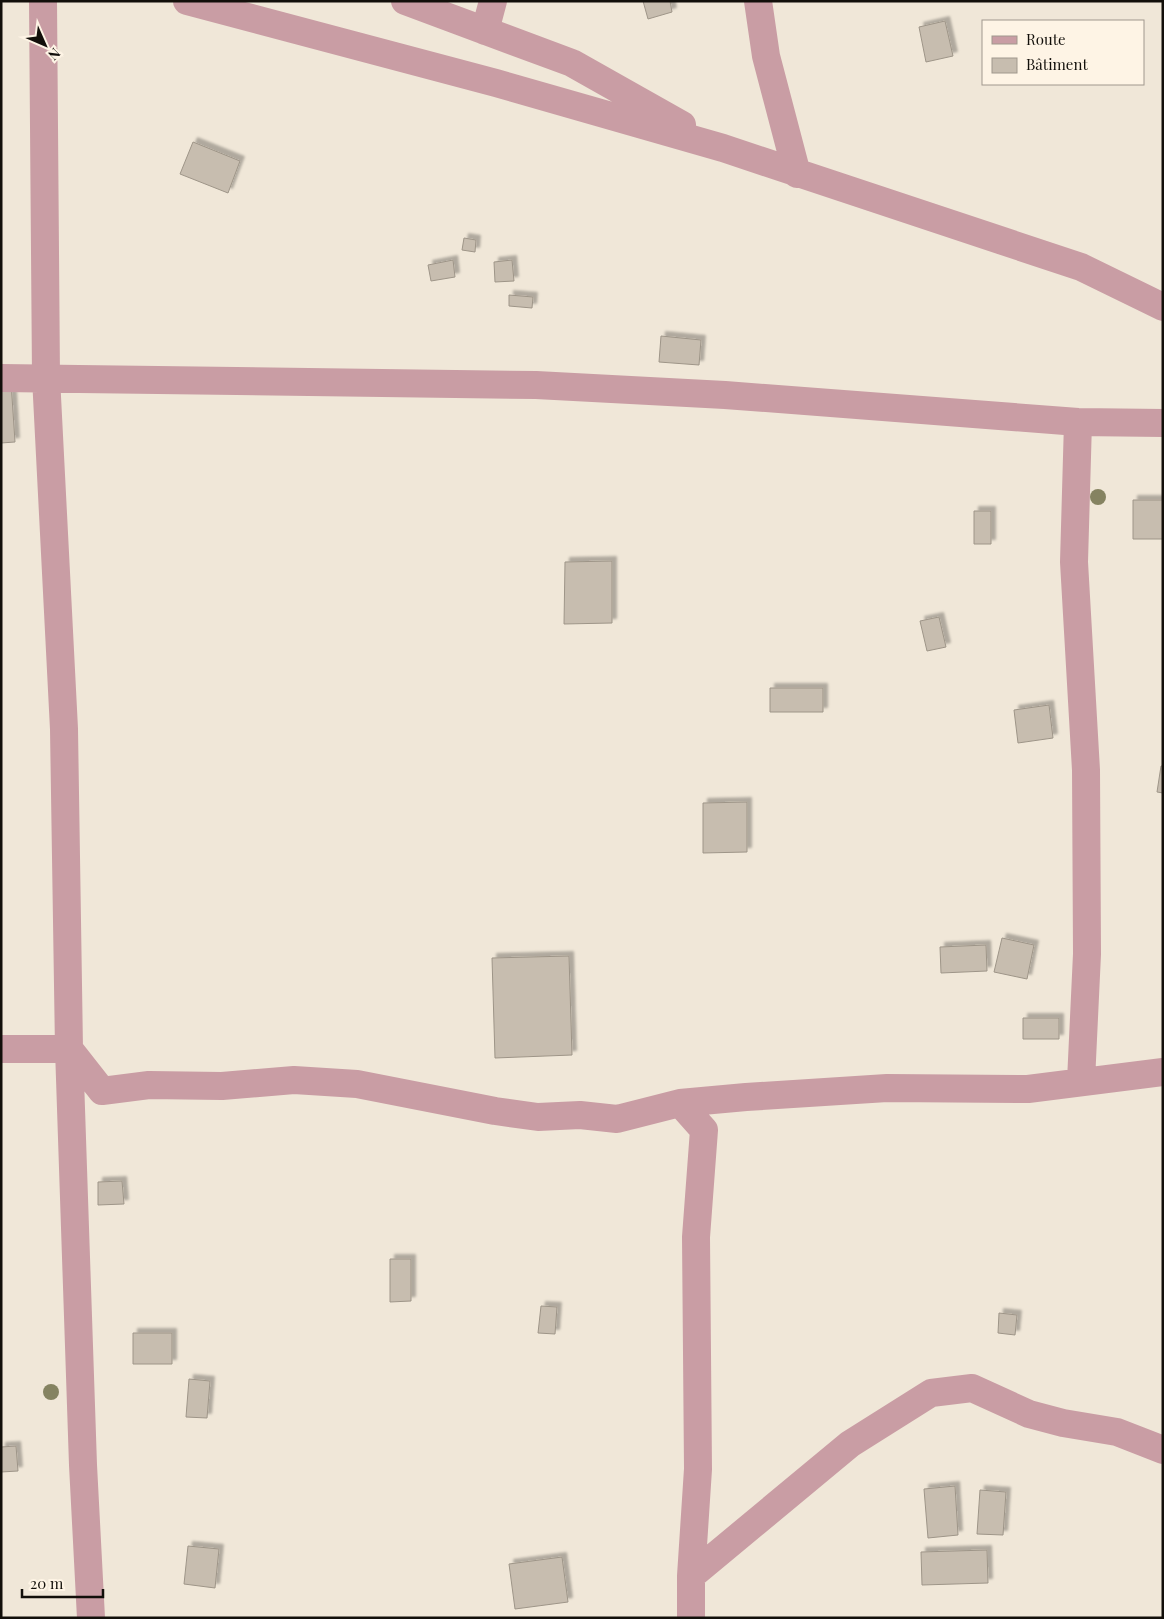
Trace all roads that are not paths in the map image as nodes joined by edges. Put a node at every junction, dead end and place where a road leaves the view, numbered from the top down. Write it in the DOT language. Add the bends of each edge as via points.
graph roads {
  1 [pos="43,1"];
  2 [pos="187,1"];
  3 [pos="406,1"];
  4 [pos="493,1"];
  5 [pos="758,1"];
  6 [pos="485,31"];
  7 [pos="723,148"];
  8 [pos="796,174"];
  9 [pos="1163,307"];
  10 [pos="46,376"];
  11 [pos="1,378"];
  12 [pos="1078,422"];
  13 [pos="1163,423"];
  14 [pos="69,1049"];
  15 [pos="1,1050"];
  16 [pos="1163,1072"];
  17 [pos="1081,1082"];
  18 [pos="746,1097"];
  19 [pos="680,1104"];
  20 [pos="704,1130"];
  21 [pos="1163,1450"];
  22 [pos="691,1576"];
  23 [pos="91,1618"];
  24 [pos="691,1618"];
  1 -- 10 [label="street"];
  2 -- 7 [label="street" via="496,83"];
  3 -- 6 [label="street"];
  4 -- 6 [label="street"];
  5 -- 8 [label="street" via="766,56"];
  6 -- 7 [label="street" via="572,63"];
  7 -- 8 [label="street"];
  8 -- 9 [label="street" via="1081,267"];
  10 -- 11 [label="street"];
  10 -- 12 [label="street" via="536,385 725,394"];
  10 -- 14 [label="street" via="64,729"];
  12 -- 13 [label="street"];
  12 -- 17 [label="street" via="1074,562 1086,770 1087,954"];
  14 -- 15 [label="street"];
  14 -- 19 [label="street" via="102,1091 149,1085 222,1086 294,1080 356,1084 538,1117 580,1115 617,1118"];
  14 -- 23 [label="street"];
  16 -- 17 [label="street"];
  17 -- 18 [label="street" via="1028,1088 888,1088"];
  18 -- 19 [label="street"];
  18 -- 20 [label="street"];
  19 -- 20 [label="street"];
  20 -- 22 [label="street" via="696,1237 698,1469"];
  21 -- 22 [label="street" via="1117,1432 1029,1414 972,1388 931,1393 850,1444"];
  22 -- 24 [label="street"];
}
